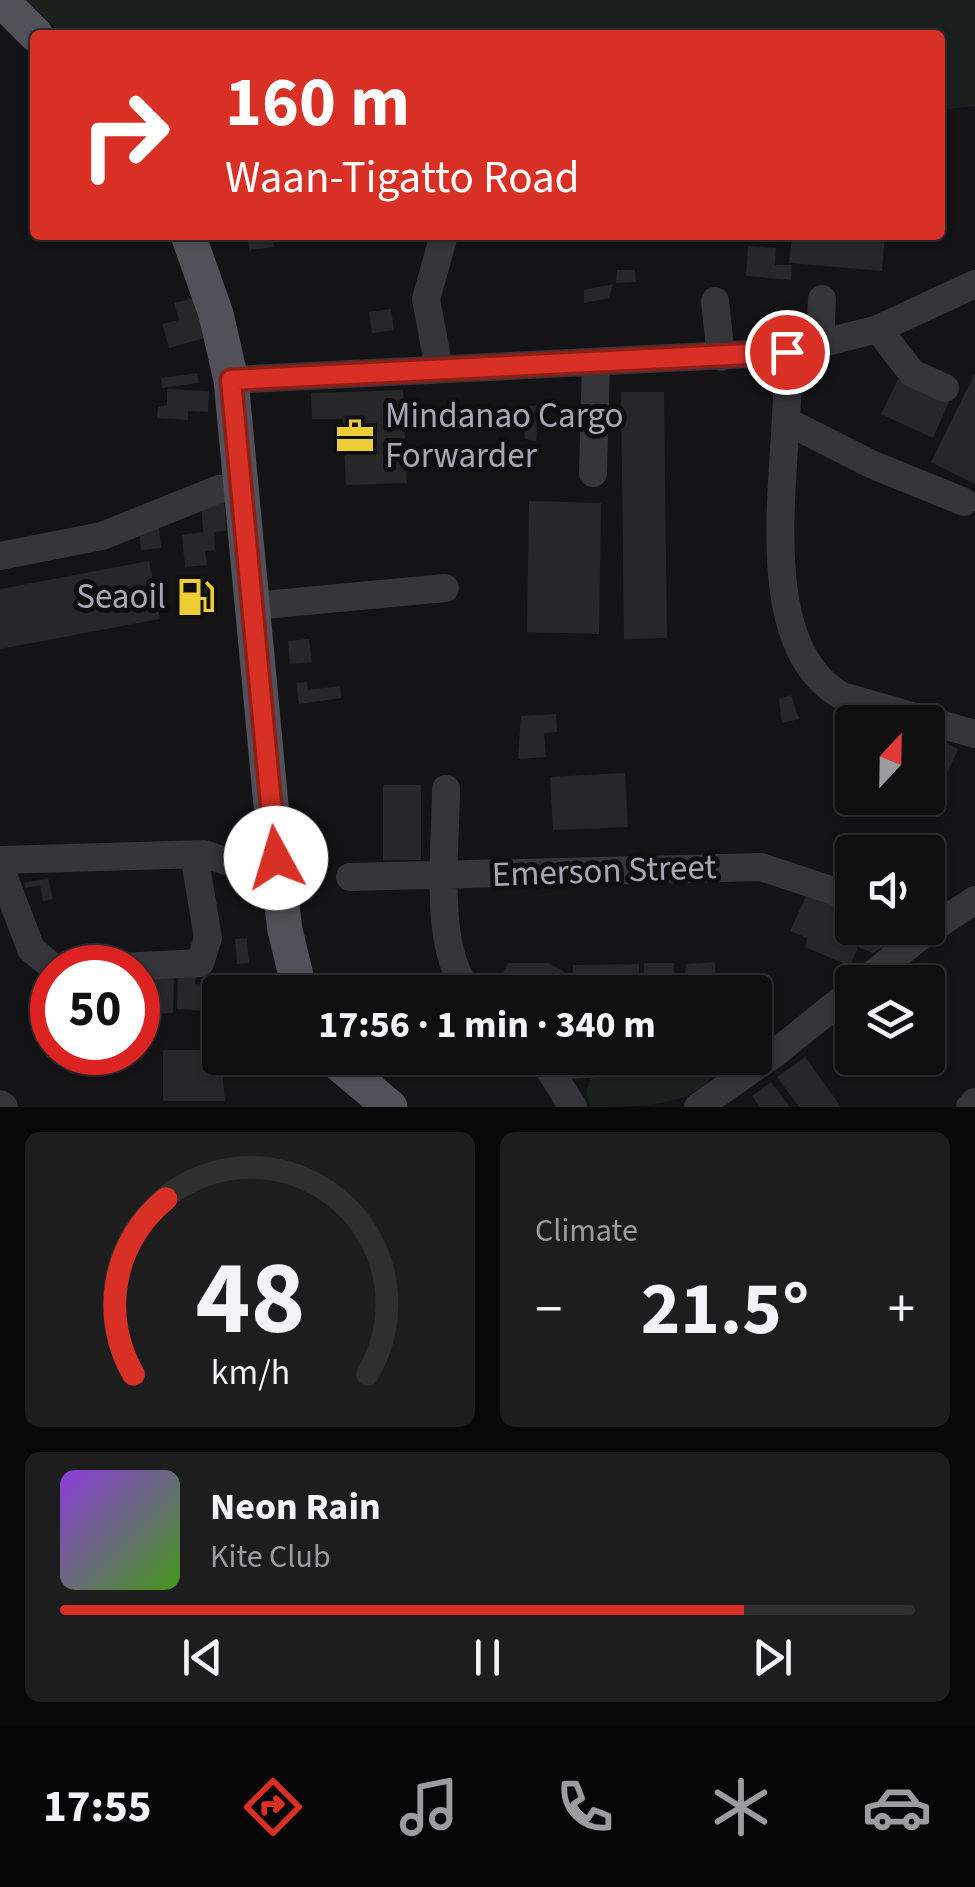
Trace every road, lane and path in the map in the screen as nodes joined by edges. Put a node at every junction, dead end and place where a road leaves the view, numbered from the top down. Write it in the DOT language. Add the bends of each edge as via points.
graph roads {
  1 [pos="1,0"];
  2 [pos="31,30"];
  3 [pos="190,240"];
  4 [pos="443,240"];
  5 [pos="975,284"];
  6 [pos="822,299"];
  7 [pos="715,301"];
  8 [pos="878,329"];
  9 [pos="820,345"];
  10 [pos="787,352"];
  11 [pos="722,357"];
  12 [pos="596,362"];
  13 [pos="439,369"];
  14 [pos="231,380"];
  15 [pos="945,388"];
  16 [pos="786,420"];
  17 [pos="592,473"];
  18 [pos="240,488"];
  19 [pos="964,502"];
  20 [pos="0,556"];
  21 [pos="445,588"];
  22 [pos="253,606"];
  23 [pos="975,734"];
  24 [pos="446,789"];
  25 [pos="275,849"];
  26 [pos="199,854"];
  27 [pos="0,863"];
  28 [pos="446,876"];
  29 [pos="350,877"];
  30 [pos="835,892"];
  31 [pos="975,900"];
  32 [pos="945,916"];
  33 [pos="901,945"];
  34 [pos="30,947"];
  35 [pos="160,965"];
  36 [pos="880,965"];
  37 [pos="296,975"];
  38 [pos="456,975"];
  39 [pos="835,1003"];
  40 [pos="772,1048"];
  41 [pos="352,1075"];
  42 [pos="555,1075"];
  43 [pos="738,1075"];
  44 [pos="390,1107"];
  45 [pos="573,1107"];
  46 [pos="698,1107"];
  1 -- 2 [label="main road"];
  3 -- 14 [label="main road"];
  4 -- 13 [label="street" via="426,299"];
  5 -- 8 [label="street"];
  6 -- 9 [label="street"];
  7 -- 11 [label="street"];
  8 -- 9 [label="street"];
  8 -- 15 [label="street" via="912,373"];
  9 -- 10 [label="street"];
  10 -- 11 [label="street"];
  10 -- 16 [label="street"];
  11 -- 12 [label="street"];
  12 -- 13 [label="street"];
  12 -- 17 [label="street"];
  13 -- 14 [label="street"];
  14 -- 18 [label="main road"];
  16 -- 19 [label="street"];
  16 -- 23 [label="street" via="780,561 790,617 814,674 842,696"];
  18 -- 20 [label="street" via="219,488 102,536"];
  18 -- 22 [label="main road"];
  21 -- 22 [label="street"];
  22 -- 25 [label="main road"];
  24 -- 28 [label="street"];
  25 -- 26 [label="street" via="226,861"];
  25 -- 37 [label="main road"];
  26 -- 27 [label="street"];
  26 -- 35 [label="street" via="207,952 200,963"];
  27 -- 34 [label="street"];
  28 -- 29 [label="street, Emerson Street"];
  28 -- 30 [label="street, Emerson Street" via="761,867"];
  28 -- 38 [label="street"];
  31 -- 32 [label="street"];
  33 -- 36 [label="street"];
  39 -- 40 [label="street"];
  41 -- 44 [label="main road"];
  42 -- 45 [label="street"];
  43 -- 46 [label="street"];
}
